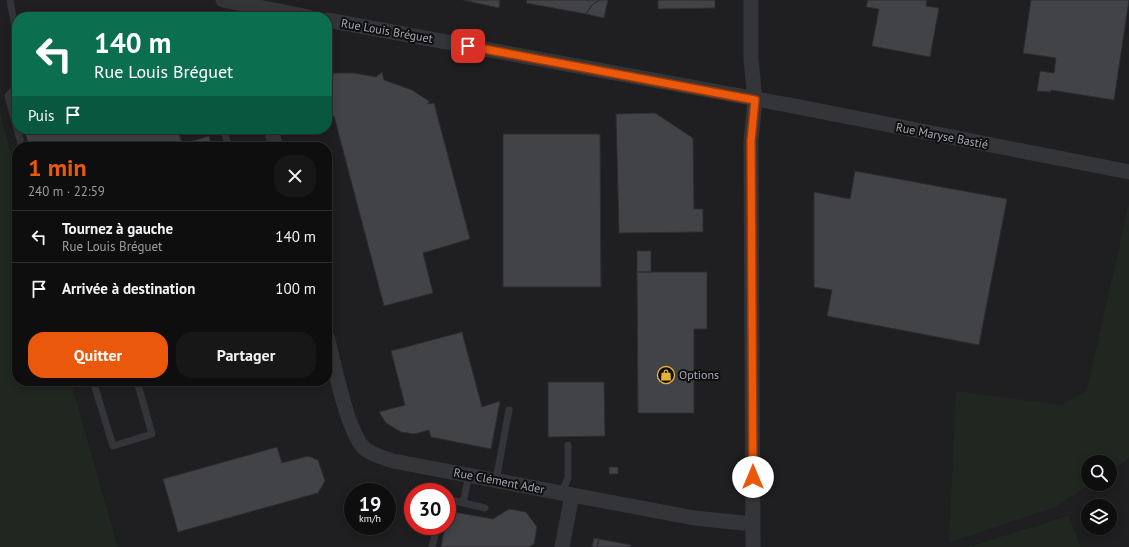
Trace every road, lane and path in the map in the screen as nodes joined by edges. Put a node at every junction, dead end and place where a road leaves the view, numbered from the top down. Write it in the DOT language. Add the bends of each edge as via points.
graph roads {
  1 [pos="10,0"];
  2 [pos="223,0"];
  3 [pos="751,0"];
  4 [pos="12,12"];
  5 [pos="264,12"];
  6 [pos="332,21"];
  7 [pos="12,92"];
  8 [pos="755,100"];
  9 [pos="12,111"];
  10 [pos="1129,172"];
  11 [pos="332,355"];
  12 [pos="95,386"];
  13 [pos="138,386"];
  14 [pos="509,410"];
  15 [pos="568,445"];
  16 [pos="469,475"];
  17 [pos="496,480"];
  18 [pos="567,494"];
  19 [pos="456,501"];
  20 [pos="463,503"];
  21 [pos="485,508"];
  22 [pos="753,524"];
  23 [pos="435,535"];
  24 [pos="432,547"];
  25 [pos="562,547"];
  26 [pos="753,547"];
  1 -- 4 [label="lane"];
  2 -- 5 [label="street"];
  3 -- 8 [label="street"];
  6 -- 8 [label="street, Rue Louis Bréguet"];
  7 -- 9 [label="lane" via="8,96"];
  8 -- 10 [label="street, Rue Maryse Bastié"];
  8 -- 22 [label="street" via="751,141"];
  11 -- 16 [label="street, Rue Clément Ader" via="352,429 365,449 393,462"];
  12 -- 13 [label="lane" via="112,446 152,434"];
  14 -- 17 [label="lane"];
  15 -- 18 [label="lane"];
  16 -- 17 [label="street, Rue Clément Ader"];
  16 -- 20 [label="lane"];
  17 -- 18 [label="street, Rue Clément Ader"];
  18 -- 22 [label="street, Rue Clément Ader" via="694,518"];
  18 -- 25 [label="street"];
  19 -- 20 [label="lane"];
  20 -- 21 [label="lane"];
  22 -- 26 [label="street"];
  23 -- 24 [label="lane"];
}
